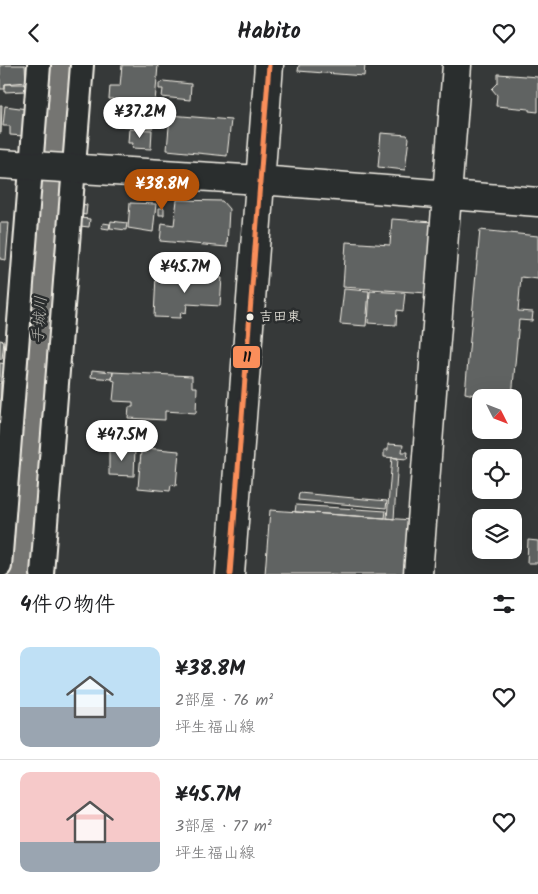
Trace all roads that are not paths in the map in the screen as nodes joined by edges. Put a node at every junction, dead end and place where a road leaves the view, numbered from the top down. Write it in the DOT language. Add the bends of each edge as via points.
graph roads {
  1 [pos="39,65"];
  2 [pos="82,65"];
  3 [pos="269,65"];
  4 [pos="457,65"];
  5 [pos="0,164"];
  6 [pos="53,168"];
  7 [pos="260,180"];
  8 [pos="448,195"];
  9 [pos="538,202"];
  10 [pos="1,535"];
  11 [pos="0,566"];
  12 [pos="42,574"];
  13 [pos="230,574"];
  14 [pos="418,574"];
  1 -- 6 [label="street"];
  2 -- 6 [label="street"];
  3 -- 7 [label="street"];
  4 -- 8 [label="street"];
  5 -- 6 [label="street"];
  6 -- 7 [label="street"];
  6 -- 10 [label="street"];
  6 -- 12 [label="street"];
  7 -- 8 [label="street"];
  7 -- 13 [label="street"];
  8 -- 9 [label="street"];
  8 -- 14 [label="street"];
  10 -- 11 [label="street"];
}
